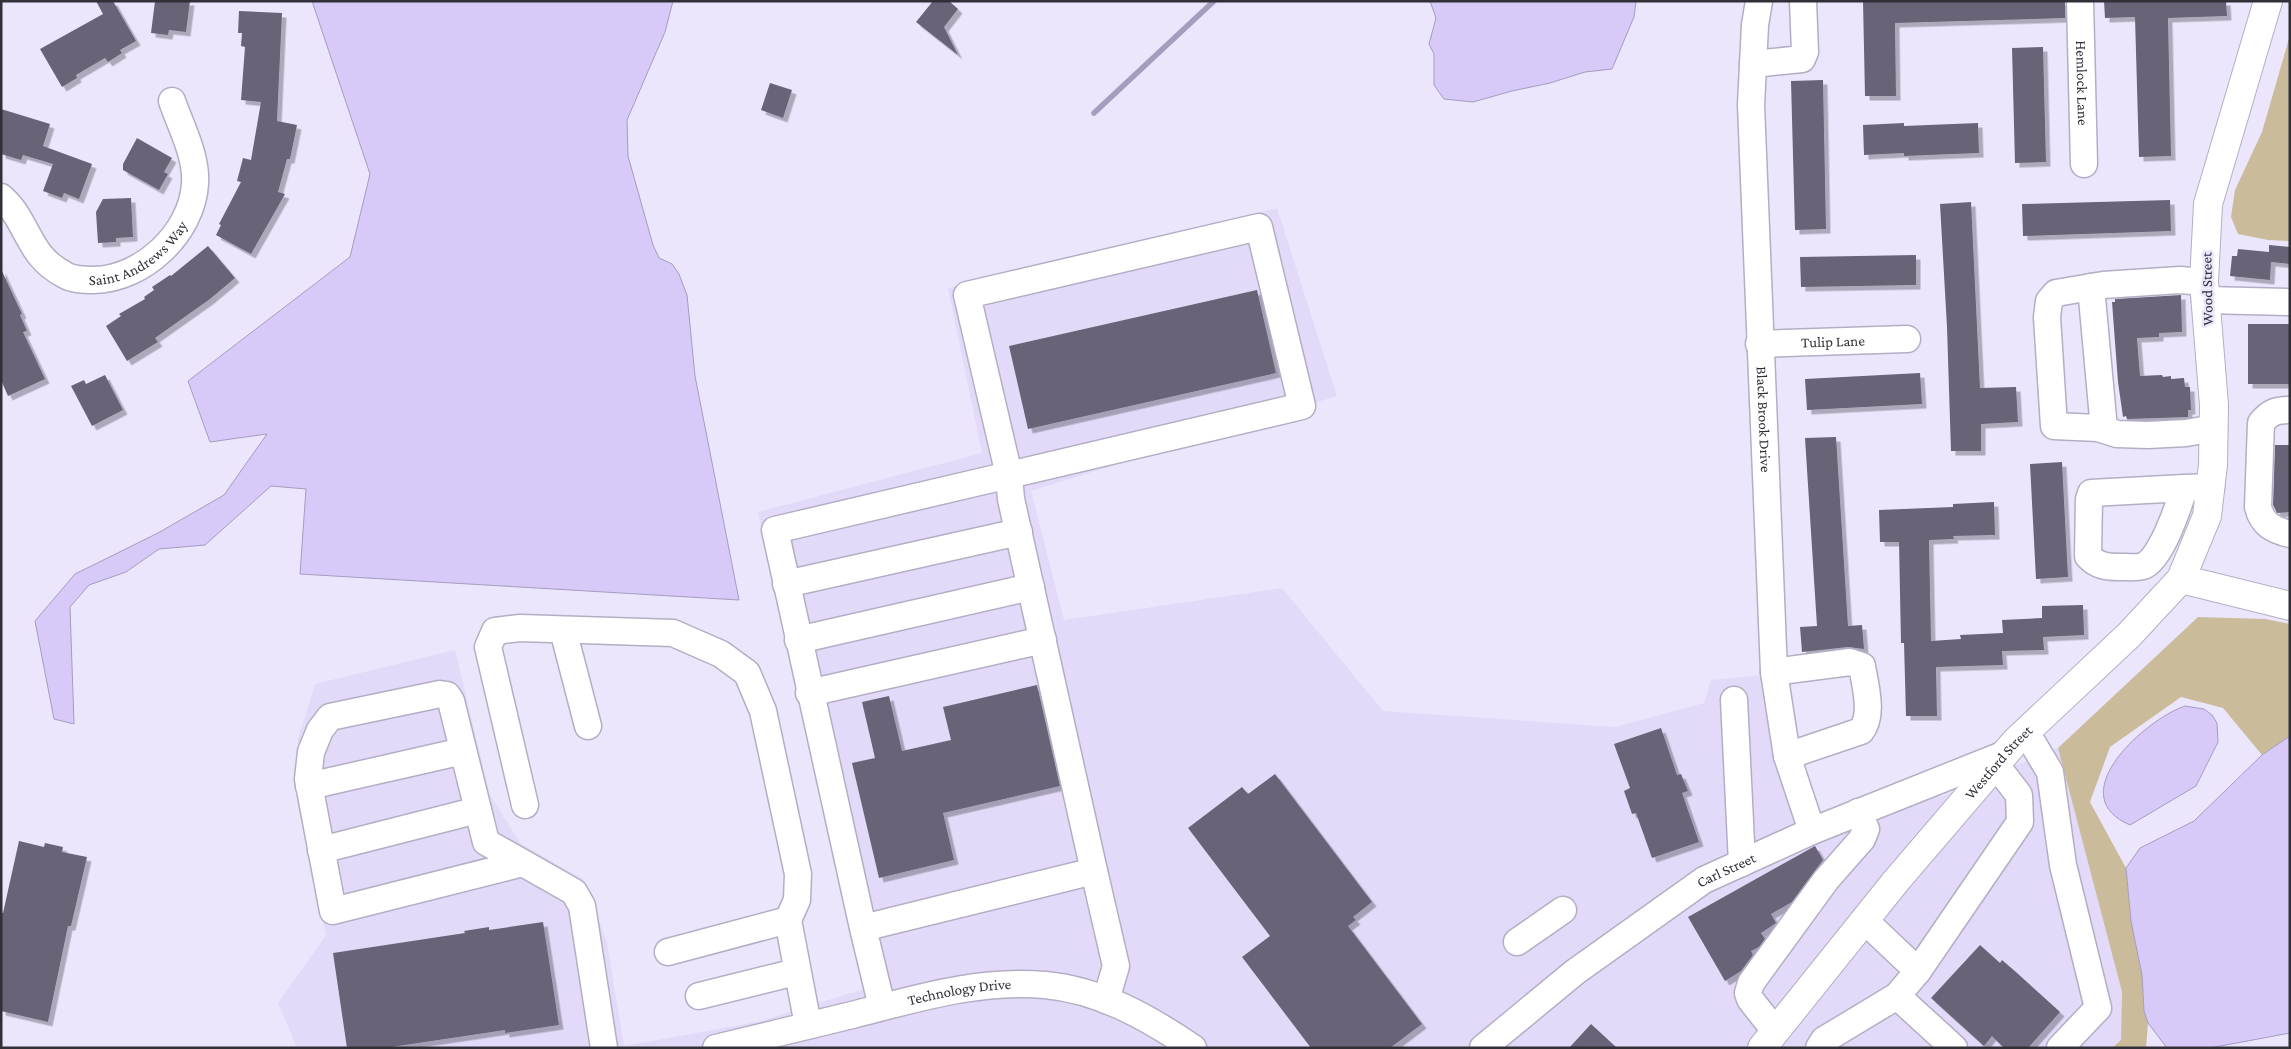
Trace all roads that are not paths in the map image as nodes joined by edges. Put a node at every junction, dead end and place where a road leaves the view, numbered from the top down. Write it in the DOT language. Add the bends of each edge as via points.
graph roads {
  1 [pos="1759,1"];
  2 [pos="1803,1"];
  3 [pos="2080,1"];
  4 [pos="2268,1"];
  5 [pos="1753,64"];
  6 [pos="172,101"];
  7 [pos="2084,164"];
  8 [pos="1,197"];
  9 [pos="2092,287"];
  10 [pos="2205,291"];
  11 [pos="2290,302"];
  12 [pos="1907,339"];
  13 [pos="1760,344"];
  14 [pos="2290,410"];
  15 [pos="2214,428"];
  16 [pos="2104,429"];
  17 [pos="1009,475"];
  18 [pos="1019,532"];
  19 [pos="2290,534"];
  20 [pos="2181,579"];
  21 [pos="786,584"];
  22 [pos="1031,587"];
  23 [pos="2290,606"];
  24 [pos="562,630"];
  25 [pos="798,640"];
  26 [pos="1043,640"];
  27 [pos="1774,672"];
  28 [pos="809,693"];
  29 [pos="1734,700"];
  30 [pos="588,726"];
  31 [pos="2026,732"];
  32 [pos="463,751"];
  33 [pos="1787,756"];
  34 [pos="2001,759"];
  35 [pos="309,786"];
  36 [pos="524,805"];
  37 [pos="478,810"];
  38 [pos="1858,812"];
  39 [pos="1812,831"];
  40 [pos="321,850"];
  41 [pos="523,863"];
  42 [pos="1742,863"];
  43 [pos="1094,871"];
  44 [pos="1563,910"];
  45 [pos="788,920"];
  46 [pos="1864,920"];
  47 [pos="863,928"];
  48 [pos="1517,942"];
  49 [pos="668,952"];
  50 [pos="1918,971"];
  51 [pos="796,972"];
  52 [pos="699,996"];
  53 [pos="1897,996"];
  54 [pos="1106,1000"];
  55 [pos="882,1007"];
  56 [pos="808,1025"];
  57 [pos="1769,1040"];
  58 [pos="604,1048"];
  59 [pos="716,1048"];
  60 [pos="1193,1048"];
  61 [pos="1482,1048"];
  62 [pos="1818,1048"];
  63 [pos="1954,1048"];
  64 [pos="2060,1048"];
  1 -- 5 [label="street, Black Brook Drive"];
  2 -- 5 [label="street" via="1805,52 1802,59"];
  3 -- 7 [label="street, Hemlock Lane"];
  4 -- 10 [label="main road, Wood Street" via="2208,204"];
  5 -- 13 [label="street, Black Brook Drive" via="1751,106"];
  6 -- 8 [label="street, Saint Andrews Way" via="193,158 196,183 192,203 183,225 159,252 134,272 109,280 66,276 48,264 32,247 16,216"];
  9 -- 10 [label="street" via="2180,280"];
  9 -- 16 [label="street"];
  9 -- 16 [label="street" via="2056,293 2049,301 2047,317 2054,426"];
  10 -- 11 [label="street"];
  10 -- 15 [label="main road, Wood Street"];
  12 -- 13 [label="street, Tulip Lane"];
  13 -- 27 [label="street, Black Brook Drive"];
  14 -- 19 [label="street" via="2268,414 2261,423 2258,507 2267,524"];
  15 -- 16 [label="street" via="2148,435 2117,434"];
  15 -- 20 [label="main road, Wood Street" via="2198,487 2207,516"];
  17 -- 17 [label="street" via="1302,406 1259,227 967,294"];
  17 -- 18 [label="street"];
  17 -- 21 [label="street" via="775,530"];
  18 -- 21 [label="street"];
  18 -- 22 [label="street"];
  20 -- 23 [label="main road"];
  20 -- 31 [label="main road, Westford Street" via="2128,636"];
  21 -- 25 [label="street"];
  22 -- 25 [label="street"];
  22 -- 26 [label="street"];
  24 -- 30 [label="street"];
  24 -- 36 [label="street" via="495,630 488,647"];
  24 -- 45 [label="street" via="673,634 721,654 747,673 763,711 798,874 797,900"];
  25 -- 28 [label="street"];
  26 -- 28 [label="street"];
  26 -- 43 [label="street"];
  27 -- 33 [label="street, Black Brook Drive"];
  27 -- 33 [label="street" via="1850,662 1862,666 1867,725 1861,731"];
  28 -- 47 [label="street"];
  29 -- 42 [label="street"];
  31 -- 34 [label="main road, Westford Street"];
  31 -- 64 [label="street" via="2050,772 2063,865 2098,1008"];
  32 -- 35 [label="street"];
  32 -- 35 [label="street" via="447,695 330,717 320,730 311,752"];
  32 -- 37 [label="street"];
  33 -- 39 [label="street, Black Brook Drive"];
  34 -- 38 [label="street, Carl Street"];
  34 -- 46 [label="main road, Westford Street"];
  34 -- 50 [label="street" via="2019,795 2020,822"];
  35 -- 40 [label="street"];
  37 -- 40 [label="street"];
  37 -- 41 [label="street" via="486,842"];
  38 -- 39 [label="street, Carl Street"];
  38 -- 57 [label="street" via="1866,829 1862,839 1826,880 1751,983 1748,993"];
  39 -- 42 [label="street, Carl Street"];
  40 -- 41 [label="street" via="333,911"];
  41 -- 58 [label="street" via="574,892 582,906"];
  42 -- 61 [label="street, Carl Street" via="1704,880 1662,909 1575,972"];
  43 -- 47 [label="street"];
  43 -- 54 [label="street" via="1116,966"];
  44 -- 48 [label="street"];
  45 -- 49 [label="street"];
  45 -- 51 [label="street"];
  46 -- 50 [label="street"];
  46 -- 57 [label="main road, Westford Street"];
  47 -- 55 [label="street"];
  50 -- 53 [label="street"];
  51 -- 52 [label="street"];
  51 -- 56 [label="street"];
  53 -- 62 [label="street" via="1824,1040"];
  53 -- 63 [label="street"];
  54 -- 55 [label="street, Technology Drive" via="1046,985 1003,984 959,989"];
  54 -- 60 [label="street, Technology Drive" via="1158,1024"];
  55 -- 56 [label="street, Technology Drive"];
  56 -- 59 [label="street, Technology Drive"];
}
